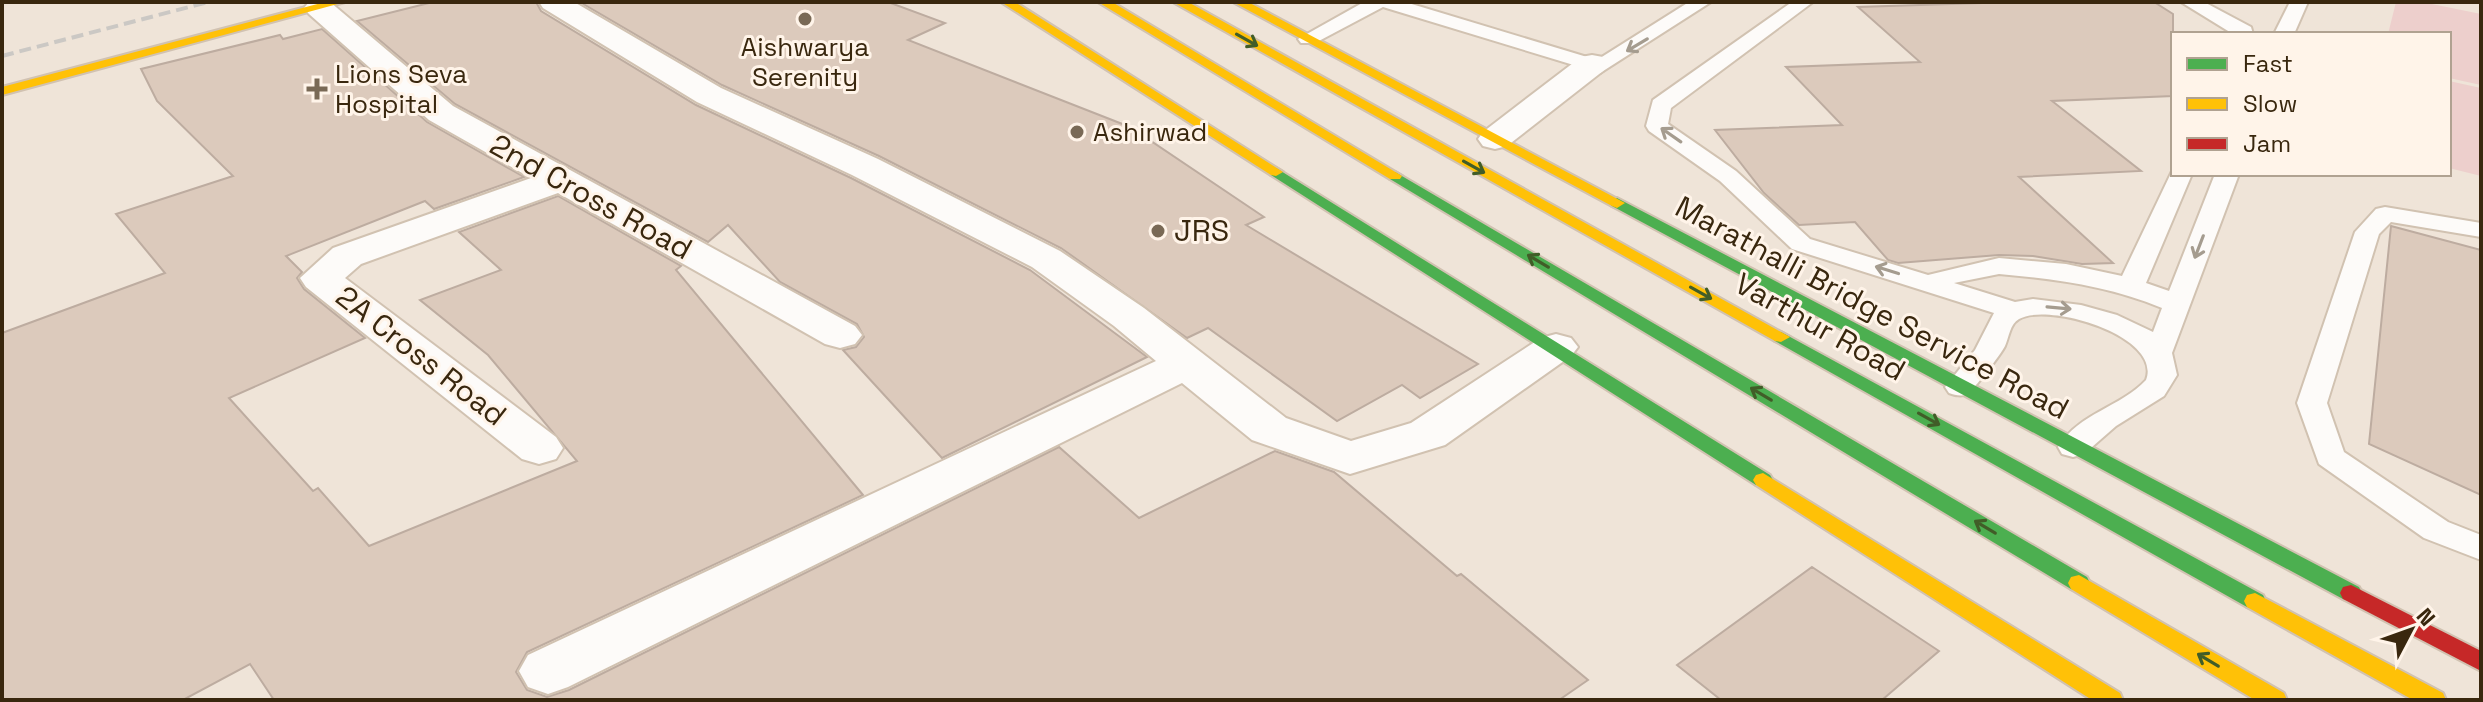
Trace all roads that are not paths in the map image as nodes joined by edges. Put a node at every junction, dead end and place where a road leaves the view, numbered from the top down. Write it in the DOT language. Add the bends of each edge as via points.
graph roads {
  1 [pos="553,2"];
  2 [pos="1007,2"];
  3 [pos="1104,2"];
  4 [pos="1179,2"];
  5 [pos="1378,2"];
  6 [pos="1386,2"];
  7 [pos="1702,2"];
  8 [pos="1804,2"];
  9 [pos="2190,2"];
  10 [pos="2299,2"];
  11 [pos="1251,4"];
  12 [pos="329,5"];
  13 [pos="2244,32"];
  14 [pos="2285,32"];
  15 [pos="1308,39"];
  16 [pos="1592,64"];
  17 [pos="2,91"];
  18 [pos="1495,139"];
  19 [pos="2179,176"];
  20 [pos="2226,176"];
  21 [pos="560,180"];
  22 [pos="2481,230"];
  23 [pos="1930,283"];
  24 [pos="2131,286"];
  25 [pos="2177,304"];
  26 [pos="2015,311"];
  27 [pos="840,335"];
  28 [pos="1556,347"];
  29 [pos="2158,354"];
  30 [pos="1186,364"];
  31 [pos="1959,387"];
  32 [pos="2073,447"];
  33 [pos="539,448"];
  34 [pos="2481,548"];
  35 [pos="2481,662"];
  36 [pos="548,671"];
  37 [pos="2111,700"];
  38 [pos="2275,700"];
  39 [pos="2434,700"];
  1 -- 30 [label="street" via="709,95 1046,259"];
  2 -- 28 [label="street"];
  38 -- 3 [label="street, one-way"];
  4 -- 39 [label="street, Varthur Road, one-way"];
  5 -- 15 [label="lane"];
  6 -- 16 [label="lane"];
  7 -- 16 [label="lane, one-way" via="1600,67"];
  23 -- 8 [label="lane, one-way" via="1801,244 1728,176 1657,126 1661,105"];
  9 -- 13 [label="lane"];
  10 -- 14 [label="lane"];
  11 -- 15 [label="street, Marathalli Bridge Service Road"];
  12 -- 17 [label="street"];
  12 -- 21 [label="street, 2nd Cross Road" via="441,113"];
  15 -- 18 [label="street, Marathalli Bridge Service Road"];
  16 -- 18 [label="street"];
  18 -- 31 [label="street, Marathalli Bridge Service Road"];
  19 -- 24 [label="lane"];
  20 -- 25 [label="lane, one-way"];
  21 -- 27 [label="street, 2nd Cross Road"];
  21 -- 33 [label="street, 2A Cross Road" via="347,256 320,278"];
  22 -- 34 [label="lane" via="2385,214 2367,232 2312,403 2330,457 2436,530"];
  23 -- 24 [label="lane" via="1999,266 2066,272"];
  23 -- 26 [label="lane"];
  24 -- 25 [label="lane"];
  25 -- 29 [label="lane"];
  26 -- 29 [label="lane, one-way" via="2054,307 2091,314 2125,328"];
  26 -- 31 [label="lane" via="2004,318 1986,354"];
  28 -- 30 [label="street" via="1428,434 1350,458 1269,429"];
  28 -- 37 [label="street"];
  29 -- 32 [label="lane" via="2164,367 2155,387 2105,418"];
  30 -- 36 [label="street"];
  31 -- 32 [label="street, Marathalli Bridge Service Road"];
  32 -- 35 [label="street, Marathalli Bridge Service Road"];
}
